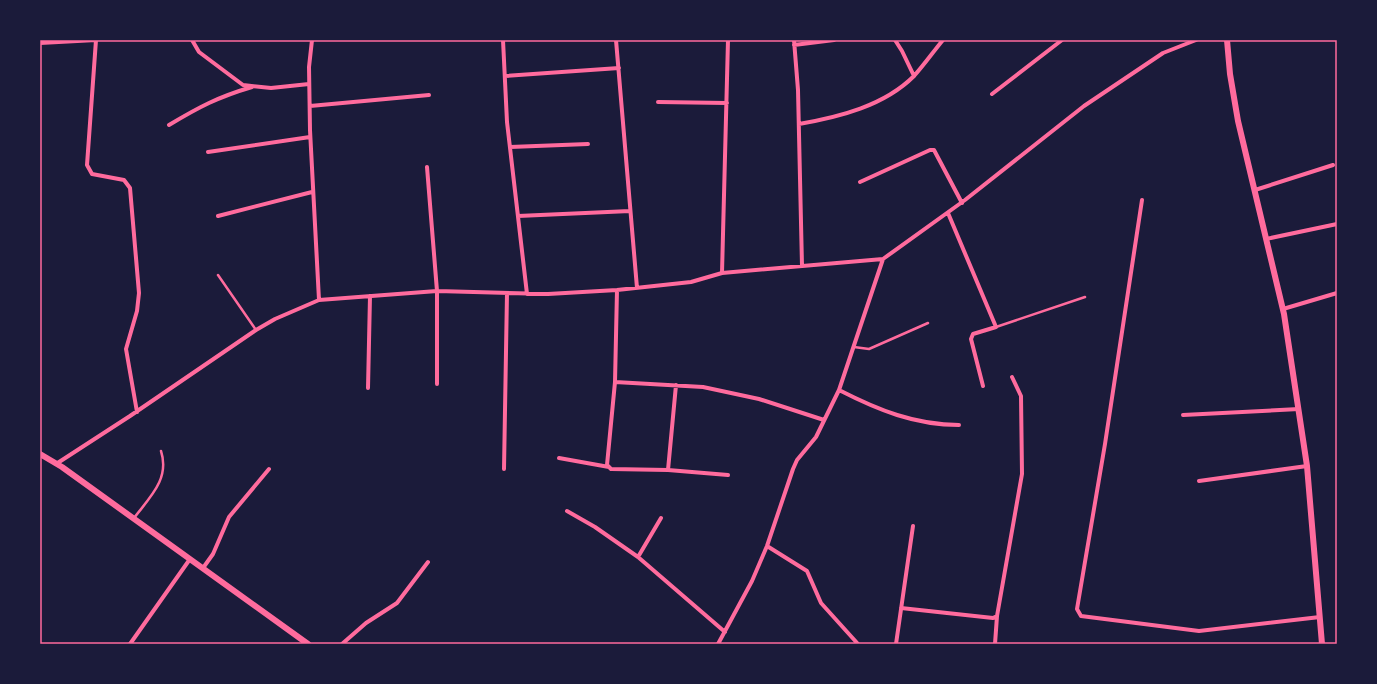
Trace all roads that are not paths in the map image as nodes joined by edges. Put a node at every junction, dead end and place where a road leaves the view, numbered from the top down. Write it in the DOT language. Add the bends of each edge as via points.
graph roads {
  1 [pos="96,40"];
  2 [pos="192,40"];
  3 [pos="312,40"];
  4 [pos="503,40"];
  5 [pos="616,40"];
  6 [pos="728,40"];
  7 [pos="834,40"];
  8 [pos="895,40"];
  9 [pos="943,40"];
  10 [pos="1062,40"];
  11 [pos="1196,40"];
  12 [pos="1227,40"];
  13 [pos="794,42"];
  14 [pos="40,43"];
  15 [pos="619,68"];
  16 [pos="505,76"];
  17 [pos="914,76"];
  18 [pos="309,84"];
  19 [pos="252,87"];
  20 [pos="429,94"];
  21 [pos="992,94"];
  22 [pos="658,102"];
  23 [pos="727,103"];
  24 [pos="310,106"];
  25 [pos="799,124"];
  26 [pos="169,125"];
  27 [pos="310,137"];
  28 [pos="588,144"];
  29 [pos="510,147"];
  30 [pos="208,152"];
  31 [pos="1333,165"];
  32 [pos="427,167"];
  33 [pos="860,182"];
  34 [pos="1254,190"];
  35 [pos="312,192"];
  36 [pos="1142,200"];
  37 [pos="962,203"];
  38 [pos="630,211"];
  39 [pos="948,213"];
  40 [pos="218,216"];
  41 [pos="518,216"];
  42 [pos="1337,224"];
  43 [pos="1266,240"];
  44 [pos="883,259"];
  45 [pos="802,266"];
  46 [pos="722,273"];
  47 [pos="218,275"];
  48 [pos="637,288"];
  49 [pos="616,290"];
  50 [pos="438,291"];
  51 [pos="506,293"];
  52 [pos="1337,293"];
  53 [pos="527,294"];
  54 [pos="370,296"];
  55 [pos="1085,297"];
  56 [pos="319,300"];
  57 [pos="1283,309"];
  58 [pos="928,323"];
  59 [pos="996,326"];
  60 [pos="256,330"];
  61 [pos="854,347"];
  62 [pos="1012,378"];
  63 [pos="614,382"];
  64 [pos="437,384"];
  65 [pos="676,385"];
  66 [pos="983,386"];
  67 [pos="368,388"];
  68 [pos="839,390"];
  69 [pos="1299,409"];
  70 [pos="137,412"];
  71 [pos="1183,415"];
  72 [pos="824,420"];
  73 [pos="959,425"];
  74 [pos="161,451"];
  75 [pos="40,454"];
  76 [pos="559,458"];
  77 [pos="56,464"];
  78 [pos="1307,466"];
  79 [pos="609,467"];
  80 [pos="268,469"];
  81 [pos="504,469"];
  82 [pos="668,470"];
  83 [pos="728,475"];
  84 [pos="1199,481"];
  85 [pos="567,511"];
  86 [pos="133,518"];
  87 [pos="661,518"];
  88 [pos="913,526"];
  89 [pos="767,546"];
  90 [pos="638,557"];
  91 [pos="190,559"];
  92 [pos="428,562"];
  93 [pos="203,568"];
  94 [pos="901,608"];
  95 [pos="996,616"];
  96 [pos="1320,617"];
  97 [pos="725,632"];
  98 [pos="130,644"];
  99 [pos="308,644"];
  100 [pos="342,644"];
  101 [pos="718,644"];
  102 [pos="858,644"];
  103 [pos="896,644"];
  104 [pos="995,644"];
  105 [pos="1322,644"];
  1 -- 14 [label="street"];
  1 -- 70 [label="street" via="87,166 92,174 124,180 130,188 139,294 137,312 126,349"];
  2 -- 19 [label="street" via="199,52 243,85"];
  3 -- 18 [label="street"];
  4 -- 16 [label="street"];
  5 -- 15 [label="street"];
  6 -- 23 [label="street"];
  7 -- 13 [label="street"];
  8 -- 17 [label="street"];
  9 -- 17 [label="street"];
  10 -- 21 [label="street"];
  11 -- 37 [label="street" via="1156,58 1084,106"];
  12 -- 34 [label="street" via="1238,120"];
  13 -- 25 [label="street"];
  15 -- 16 [label="street"];
  15 -- 38 [label="street"];
  16 -- 29 [label="street"];
  17 -- 25 [label="street" via="897,90 858,109 835,118"];
  18 -- 19 [label="street"];
  18 -- 24 [label="street"];
  19 -- 26 [label="street" via="202,105"];
  20 -- 24 [label="street"];
  22 -- 23 [label="street"];
  23 -- 46 [label="street"];
  24 -- 27 [label="street"];
  25 -- 45 [label="street"];
  27 -- 30 [label="street"];
  27 -- 35 [label="street"];
  28 -- 29 [label="street"];
  29 -- 41 [label="street"];
  31 -- 34 [label="street"];
  32 -- 50 [label="street"];
  33 -- 37 [label="street" via="934,150"];
  34 -- 43 [label="street"];
  35 -- 40 [label="street"];
  35 -- 56 [label="street"];
  36 -- 96 [label="street" via="1105,444 1076,609 1081,616 1199,631"];
  37 -- 39 [label="street"];
  38 -- 41 [label="street"];
  38 -- 48 [label="street"];
  39 -- 44 [label="street"];
  39 -- 59 [label="street"];
  41 -- 53 [label="street"];
  42 -- 43 [label="street"];
  43 -- 57 [label="street"];
  44 -- 45 [label="street"];
  44 -- 61 [label="street"];
  45 -- 46 [label="street"];
  46 -- 48 [label="street" via="691,282"];
  47 -- 60 [label="lane"];
  48 -- 49 [label="street"];
  49 -- 53 [label="street"];
  49 -- 63 [label="street"];
  50 -- 51 [label="street"];
  50 -- 54 [label="street"];
  50 -- 64 [label="street"];
  51 -- 53 [label="street"];
  51 -- 81 [label="street"];
  52 -- 57 [label="street"];
  54 -- 56 [label="street"];
  54 -- 67 [label="street"];
  55 -- 59 [label="lane"];
  56 -- 60 [label="street" via="275,318"];
  57 -- 69 [label="street"];
  58 -- 61 [label="lane" via="869,349"];
  59 -- 66 [label="street" via="973,334 970,338"];
  60 -- 70 [label="street"];
  61 -- 68 [label="street"];
  62 -- 95 [label="street" via="1021,396 1022,474"];
  63 -- 65 [label="street"];
  63 -- 79 [label="street" via="607,465"];
  65 -- 72 [label="street" via="703,387 758,399"];
  65 -- 82 [label="street"];
  68 -- 72 [label="street"];
  68 -- 73 [label="street" via="872,407 905,418 937,425"];
  69 -- 71 [label="street"];
  69 -- 78 [label="street"];
  70 -- 77 [label="street"];
  72 -- 89 [label="street" via="816,437 797,460"];
  74 -- 86 [label="lane" via="164,459 163,475"];
  75 -- 77 [label="street"];
  76 -- 79 [label="street"];
  77 -- 86 [label="street"];
  78 -- 84 [label="street"];
  78 -- 96 [label="street"];
  79 -- 82 [label="street"];
  80 -- 93 [label="street" via="229,517 213,554"];
  82 -- 83 [label="street"];
  85 -- 90 [label="street"];
  86 -- 91 [label="street"];
  87 -- 90 [label="street"];
  88 -- 94 [label="street"];
  89 -- 97 [label="street"];
  89 -- 102 [label="street" via="807,571 821,603"];
  90 -- 97 [label="street"];
  91 -- 93 [label="street"];
  91 -- 98 [label="street"];
  92 -- 100 [label="street" via="397,603 366,623"];
  93 -- 99 [label="street"];
  94 -- 95 [label="street" via="993,618"];
  94 -- 103 [label="street"];
  95 -- 104 [label="street"];
  96 -- 105 [label="street"];
  97 -- 101 [label="street"];
}
